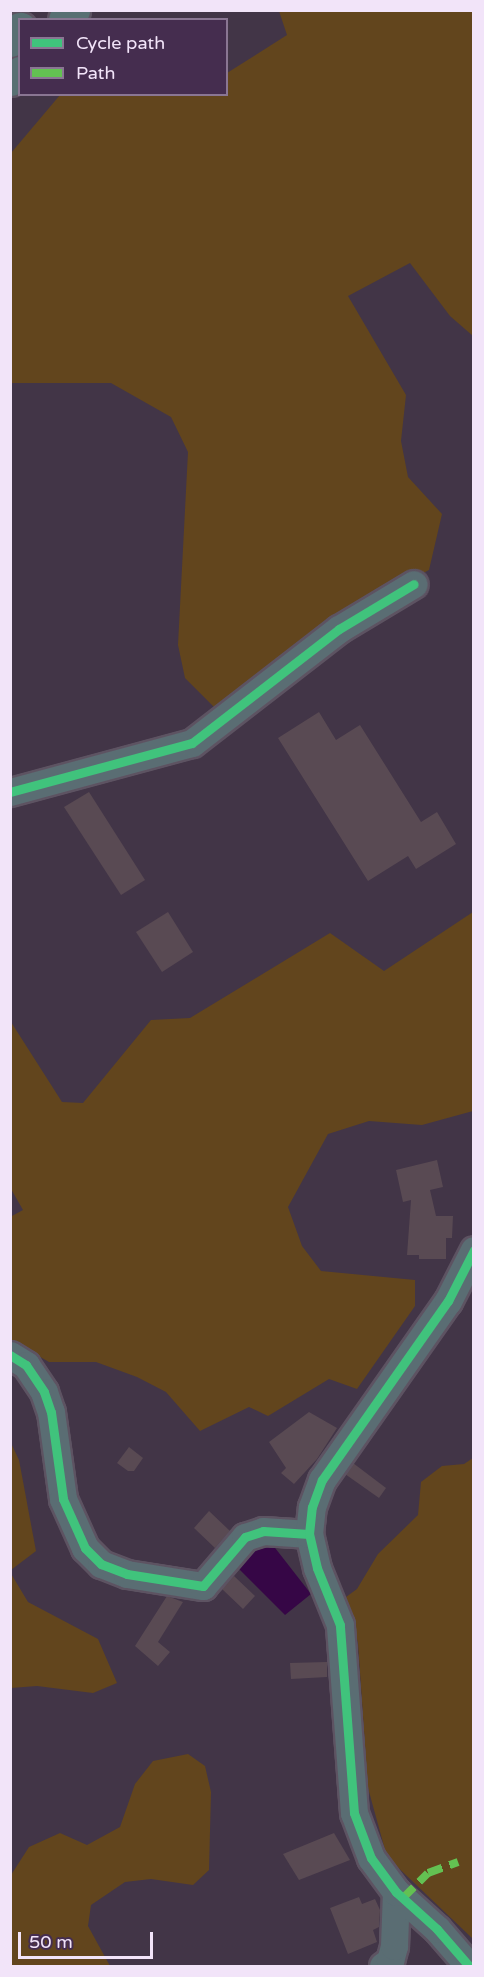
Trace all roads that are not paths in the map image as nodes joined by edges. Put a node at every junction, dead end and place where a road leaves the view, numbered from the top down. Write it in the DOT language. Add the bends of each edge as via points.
graph roads {
  1 [pos="414,584"];
  2 [pos="10,792"];
  3 [pos="474,1250"];
  4 [pos="10,1355"];
  5 [pos="309,1534"];
  6 [pos="396,1892"];
  7 [pos="383,1966"];
  8 [pos="469,1966"];
  1 -- 2 [label="street" via="339,629 192,743"];
  3 -- 5 [label="street" via="448,1301 322,1480 312,1507"];
  4 -- 5 [label="street" via="26,1365 44,1392 51,1412 63,1498 85,1548 101,1564 128,1574 203,1587 246,1537 263,1531"];
  5 -- 6 [label="street" via="317,1568 340,1625 354,1813 371,1858"];
  6 -- 7 [label="street" via="394,1946 390,1961"];
  6 -- 8 [label="street" via="437,1929"];
}
